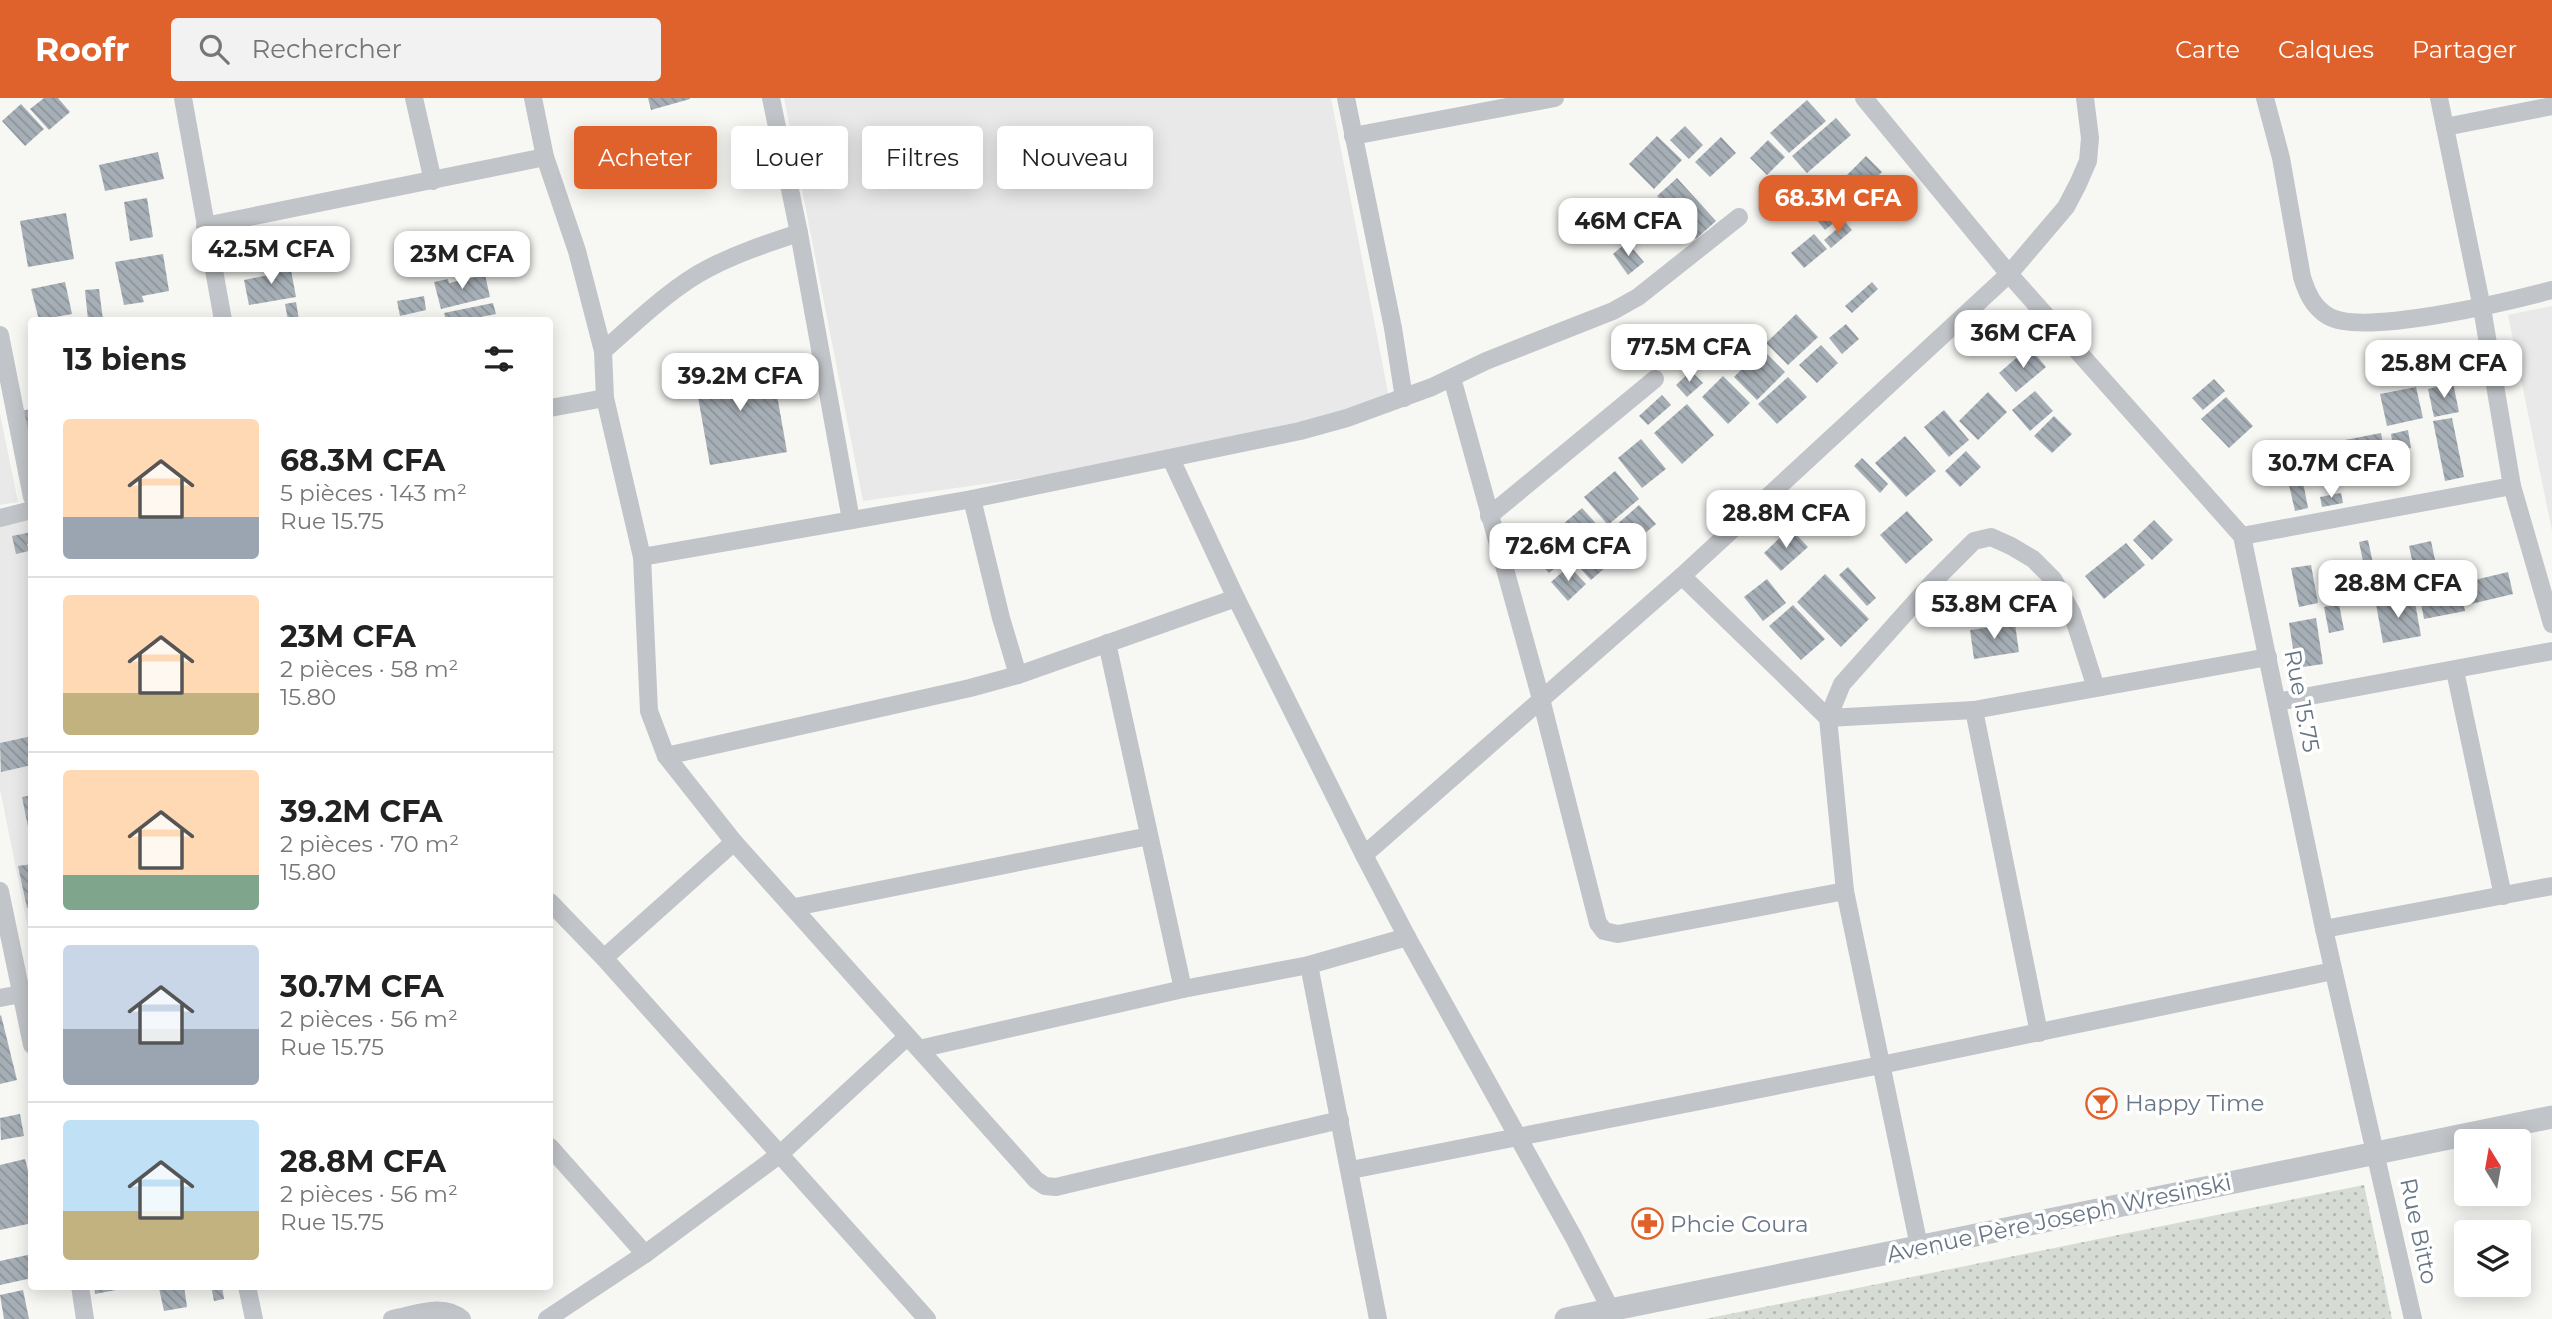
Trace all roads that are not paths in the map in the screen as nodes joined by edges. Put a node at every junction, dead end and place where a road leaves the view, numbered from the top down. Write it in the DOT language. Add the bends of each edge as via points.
graph roads {
  1 [pos="183,98"];
  2 [pos="414,98"];
  3 [pos="533,98"];
  4 [pos="771,98"];
  5 [pos="1346,98"];
  6 [pos="1555,98"];
  7 [pos="1864,98"];
  8 [pos="2085,98"];
  9 [pos="2265,98"];
  10 [pos="2439,98"];
  11 [pos="2552,106"];
  12 [pos="2445,127"];
  13 [pos="1353,136"];
  14 [pos="545,157"];
  15 [pos="433,180"];
  16 [pos="1739,217"];
  17 [pos="205,226"];
  18 [pos="799,233"];
  19 [pos="2009,274"];
  20 [pos="2552,290"];
  21 [pos="2482,308"];
  22 [pos="222,317"];
  23 [pos="0,335"];
  24 [pos="603,351"];
  25 [pos="1452,377"];
  26 [pos="1655,379"];
  27 [pos="605,398"];
  28 [pos="1404,398"];
  29 [pos="553,407"];
  30 [pos="1171,459"];
  31 [pos="28,477"];
  32 [pos="2512,486"];
  33 [pos="972,499"];
  34 [pos="28,511"];
  35 [pos="1489,516"];
  36 [pos="0,518"];
  37 [pos="850,520"];
  38 [pos="2242,536"];
  39 [pos="642,557"];
  40 [pos="1682,576"];
  41 [pos="1236,598"];
  42 [pos="2552,624"];
  43 [pos="1107,643"];
  44 [pos="2552,651"];
  45 [pos="2269,657"];
  46 [pos="2455,671"];
  47 [pos="1018,675"];
  48 [pos="2096,688"];
  49 [pos="1541,699"];
  50 [pos="2277,702"];
  51 [pos="1973,710"];
  52 [pos="1828,718"];
  53 [pos="666,756"];
  54 [pos="1149,836"];
  55 [pos="734,842"];
  56 [pos="1364,855"];
  57 [pos="2552,886"];
  58 [pos="0,891"];
  59 [pos="1845,891"];
  60 [pos="2503,896"];
  61 [pos="553,905"];
  62 [pos="795,907"];
  63 [pos="2324,929"];
  64 [pos="1407,937"];
  65 [pos="604,958"];
  66 [pos="1309,965"];
  67 [pos="2333,971"];
  68 [pos="1183,989"];
  69 [pos="21,994"];
  70 [pos="0,998"];
  71 [pos="28,1026"];
  72 [pos="2039,1033"];
  73 [pos="913,1043"];
  74 [pos="1881,1065"];
  75 [pos="2552,1117"];
  76 [pos="1340,1120"];
  77 [pos="1519,1139"];
  78 [pos="553,1150"];
  79 [pos="2376,1153"];
  80 [pos="779,1155"];
  81 [pos="1351,1170"];
  82 [pos="1919,1246"];
  83 [pos="645,1254"];
  84 [pos="81,1290"];
  85 [pos="248,1290"];
  86 [pos="1612,1315"];
  87 [pos="85,1319"];
  88 [pos="254,1319"];
  89 [pos="392,1319"];
  90 [pos="462,1319"];
  91 [pos="547,1319"];
  92 [pos="927,1319"];
  93 [pos="1378,1319"];
  94 [pos="1566,1319"];
  95 [pos="2413,1319"];
  1 -- 17 [label="street"];
  2 -- 15 [label="street"];
  3 -- 14 [label="street"];
  4 -- 18 [label="street"];
  5 -- 13 [label="street"];
  6 -- 13 [label="street"];
  7 -- 19 [label="street, Rue 15.75"];
  8 -- 19 [label="street" via="2088,161 2066,207"];
  9 -- 21 [label="street" via="2281,158 2302,277 2317,308 2330,318 2351,324"];
  10 -- 12 [label="street"];
  11 -- 12 [label="street"];
  12 -- 21 [label="street"];
  13 -- 28 [label="street"];
  14 -- 15 [label="street"];
  14 -- 24 [label="street" via="577,251"];
  15 -- 17 [label="street"];
  16 -- 25 [label="street" via="1638,297 1613,311"];
  17 -- 22 [label="street"];
  18 -- 24 [label="street" via="706,269"];
  18 -- 37 [label="street"];
  19 -- 38 [label="street, Rue 15.75"];
  19 -- 40 [label="street"];
  20 -- 21 [label="street"];
  21 -- 32 [label="street"];
  23 -- 31 [label="street"];
  24 -- 27 [label="street"];
  25 -- 28 [label="street"];
  25 -- 35 [label="street"];
  26 -- 35 [label="street"];
  27 -- 29 [label="street"];
  27 -- 39 [label="street"];
  28 -- 30 [label="street" via="1300,431"];
  30 -- 33 [label="street"];
  30 -- 41 [label="street"];
  32 -- 38 [label="street"];
  32 -- 42 [label="street"];
  33 -- 37 [label="street"];
  33 -- 47 [label="street"];
  34 -- 36 [label="street"];
  35 -- 49 [label="street"];
  37 -- 39 [label="street"];
  38 -- 45 [label="street, Rue 15.75"];
  39 -- 53 [label="street" via="649,711"];
  40 -- 49 [label="street"];
  40 -- 52 [label="street"];
  41 -- 43 [label="street"];
  41 -- 56 [label="street"];
  43 -- 47 [label="street"];
  43 -- 54 [label="street"];
  44 -- 46 [label="street"];
  45 -- 48 [label="street"];
  45 -- 50 [label="street, Rue 15.75"];
  46 -- 50 [label="street"];
  46 -- 60 [label="street"];
  47 -- 53 [label="street"];
  48 -- 51 [label="street"];
  48 -- 52 [label="street" via="2073,613 2053,579 2033,559 1991,537 1974,541 1934,581 1842,684"];
  49 -- 56 [label="street"];
  49 -- 59 [label="street" via="1598,923 1604,931 1618,934"];
  50 -- 63 [label="street, Rue 15.75"];
  51 -- 52 [label="street"];
  51 -- 72 [label="street"];
  52 -- 59 [label="street"];
  53 -- 55 [label="street"];
  54 -- 62 [label="street"];
  54 -- 68 [label="street"];
  55 -- 62 [label="street"];
  55 -- 65 [label="street"];
  56 -- 64 [label="street"];
  57 -- 60 [label="street"];
  58 -- 69 [label="street"];
  59 -- 74 [label="street"];
  60 -- 63 [label="street"];
  61 -- 65 [label="street"];
  62 -- 73 [label="street"];
  63 -- 67 [label="street, Rue 15.75"];
  64 -- 66 [label="street"];
  64 -- 77 [label="street"];
  65 -- 80 [label="street"];
  66 -- 68 [label="street"];
  66 -- 76 [label="street"];
  67 -- 72 [label="street"];
  67 -- 79 [label="street, Rue 15.75"];
  68 -- 73 [label="street"];
  69 -- 70 [label="street"];
  69 -- 71 [label="street"];
  72 -- 74 [label="street"];
  73 -- 76 [label="street" via="1045,1186"];
  73 -- 80 [label="street"];
  74 -- 77 [label="street"];
  74 -- 82 [label="street"];
  75 -- 79 [label="street, Avenue Père Joseph Wresinski"];
  76 -- 81 [label="street"];
  77 -- 81 [label="street"];
  77 -- 86 [label="street"];
  78 -- 83 [label="street"];
  79 -- 82 [label="street, Avenue Père Joseph Wresinski"];
  79 -- 95 [label="street, Rue Bitto"];
  80 -- 83 [label="street"];
  80 -- 92 [label="street"];
  81 -- 93 [label="street"];
  82 -- 86 [label="street, Avenue Père Joseph Wresinski"];
  83 -- 91 [label="street"];
  84 -- 87 [label="street"];
  85 -- 88 [label="street"];
  86 -- 94 [label="street, Avenue Père Joseph Wresinski"];
  89 -- 90 [label="street" via="442,1309"];
}
